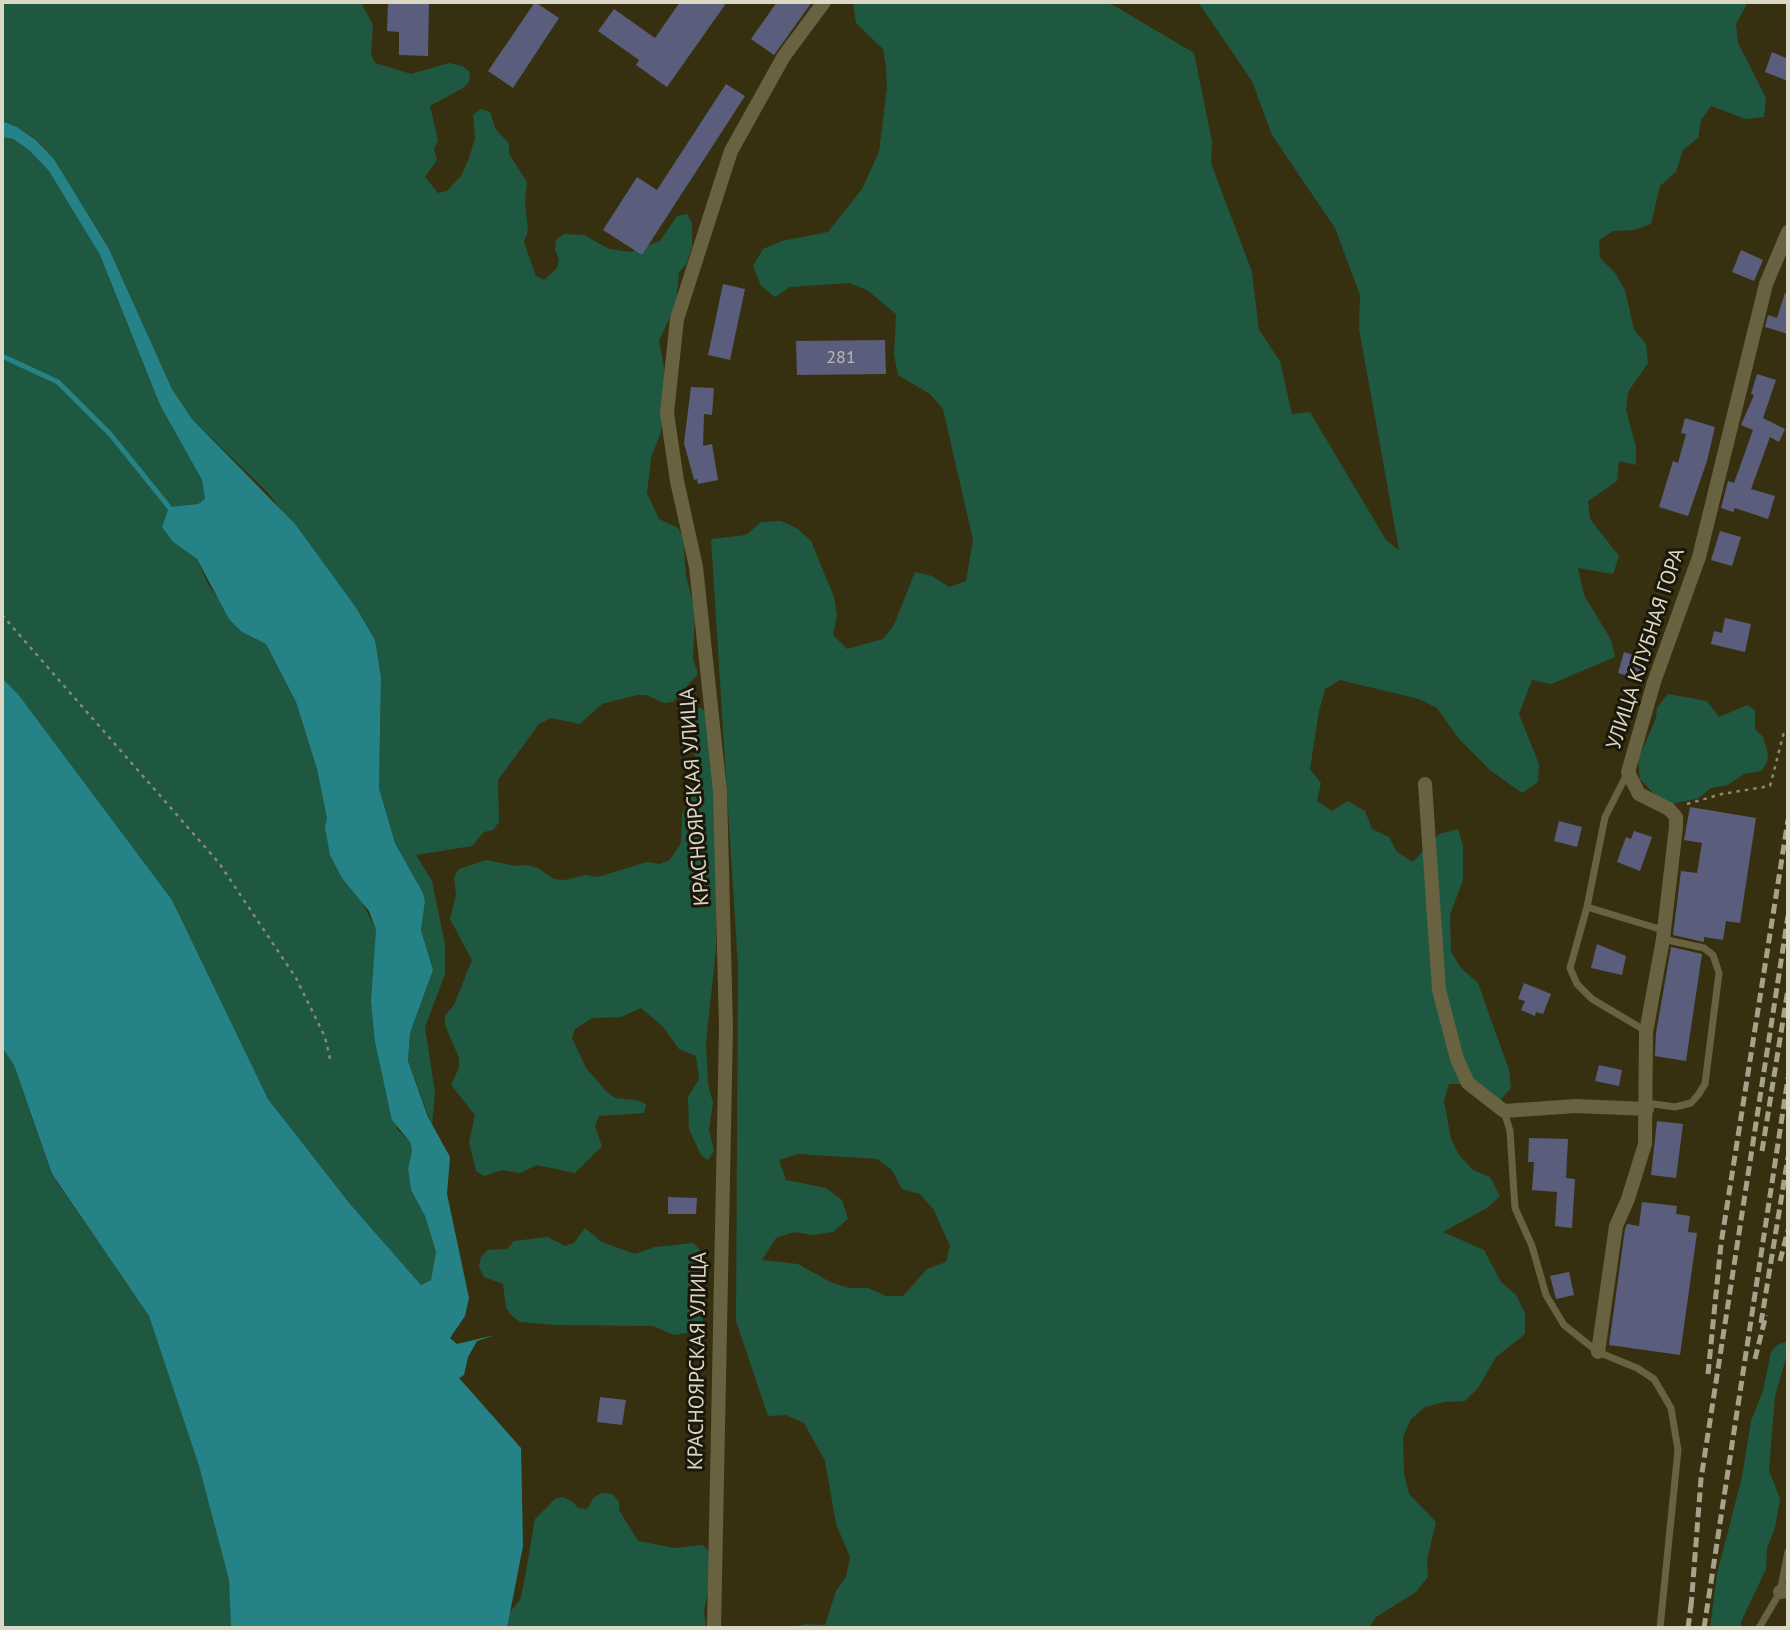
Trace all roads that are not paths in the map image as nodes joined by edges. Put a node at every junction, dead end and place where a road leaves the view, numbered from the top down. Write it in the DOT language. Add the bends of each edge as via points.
graph roads {
  1 [pos="824,2"];
  2 [pos="1788,232"];
  3 [pos="1628,772"];
  4 [pos="1425,784"];
  5 [pos="1587,907"];
  6 [pos="1663,934"];
  7 [pos="1646,1031"];
  8 [pos="1647,1106"];
  9 [pos="1504,1111"];
  10 [pos="1598,1352"];
  11 [pos="1788,1552"];
  12 [pos="1784,1592"];
  13 [pos="714,1628"];
  14 [pos="1660,1628"];
  15 [pos="1759,1628"];
  1 -- 13 [label="street, КРАСНОЯРСКАЯ УЛИЦА" via="785,56 731,152 677,319 667,413 696,567 720,791 726,1028"];
  2 -- 3 [label="street, УЛИЦА КЛУБНАЯ ГОРА" via="1766,284 1699,557 1654,682"];
  3 -- 5 [label="lane" via="1605,817"];
  3 -- 6 [label="street, УЛИЦА КЛУБНАЯ ГОРА" via="1639,794 1669,808 1676,817"];
  4 -- 9 [label="street" via="1439,990 1468,1083"];
  5 -- 6 [label="lane"];
  5 -- 7 [label="lane" via="1570,968 1577,985"];
  6 -- 7 [label="street"];
  6 -- 8 [label="lane" via="1704,948 1713,955 1719,973 1705,1084 1690,1103"];
  7 -- 8 [label="street"];
  8 -- 9 [label="street"];
  8 -- 10 [label="street" via="1645,1144 1616,1226"];
  9 -- 10 [label="lane" via="1510,1131 1515,1208 1546,1294 1564,1325"];
  10 -- 14 [label="lane" via="1654,1379 1671,1408 1678,1450"];
  11 -- 12 [label="lane"];
  12 -- 15 [label="lane"];
}
